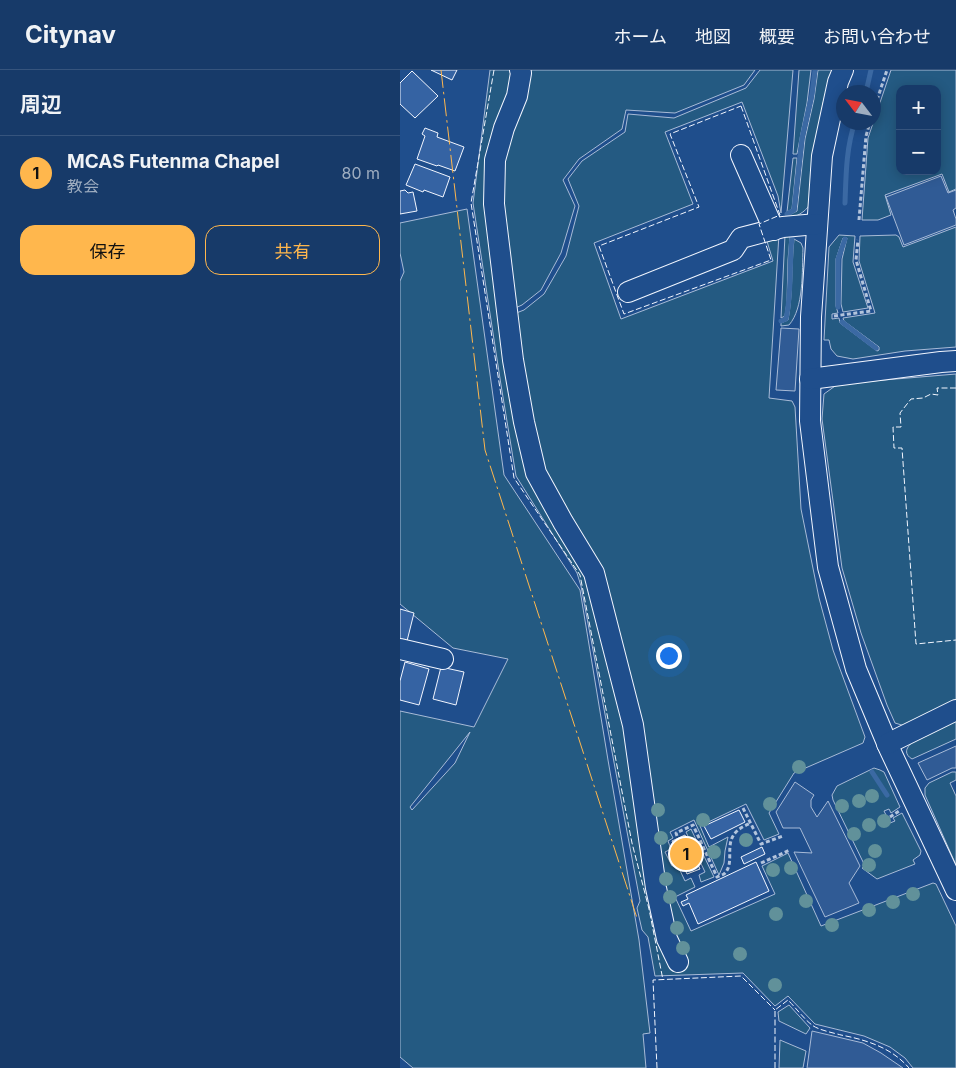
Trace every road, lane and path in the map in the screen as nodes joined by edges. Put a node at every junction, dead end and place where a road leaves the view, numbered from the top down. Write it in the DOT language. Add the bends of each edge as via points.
graph roads {
  1 [pos="520,70"];
  2 [pos="843,70"];
  3 [pos="887,70"];
  4 [pos="881,89"];
  5 [pos="868,130"];
  6 [pos="741,155"];
  7 [pos="859,220"];
  8 [pos="817,224"];
  9 [pos="774,230"];
  10 [pos="858,240"];
  11 [pos="628,292"];
  12 [pos="834,316"];
  13 [pos="956,361"];
  14 [pos="810,379"];
  15 [pos="400,649"];
  16 [pos="443,659"];
  17 [pos="956,710"];
  18 [pos="887,744"];
  19 [pos="744,808"];
  20 [pos="751,823"];
  21 [pos="677,836"];
  22 [pos="783,836"];
  23 [pos="790,850"];
  24 [pos="761,863"];
  25 [pos="956,890"];
  26 [pos="678,962"];
  1 -- 26 [label="street" via="517,96 495,160 494,204 512,360 536,473 594,573 633,725 656,888 667,939"];
  2 -- 8 [label="street" via="822,156"];
  3 -- 4 [label="path"];
  5 -- 7 [label="path"];
  6 -- 9 [label="street"];
  8 -- 9 [label="street"];
  8 -- 14 [label="street"];
  9 -- 11 [label="street" via="741,238 733,250"];
  10 -- 12 [label="path" via="856,260 871,311"];
  13 -- 14 [label="street"];
  14 -- 18 [label="street" via="810,421 828,567 856,668"];
  15 -- 16 [label="street"];
  17 -- 18 [label="street"];
  18 -- 25 [label="street"];
  19 -- 20 [label="path"];
  20 -- 21 [label="path" via="733,836 729,844 729,867 717,878 692,825 676,833"];
  20 -- 22 [label="path" via="761,844"];
  23 -- 24 [label="path"];
}
